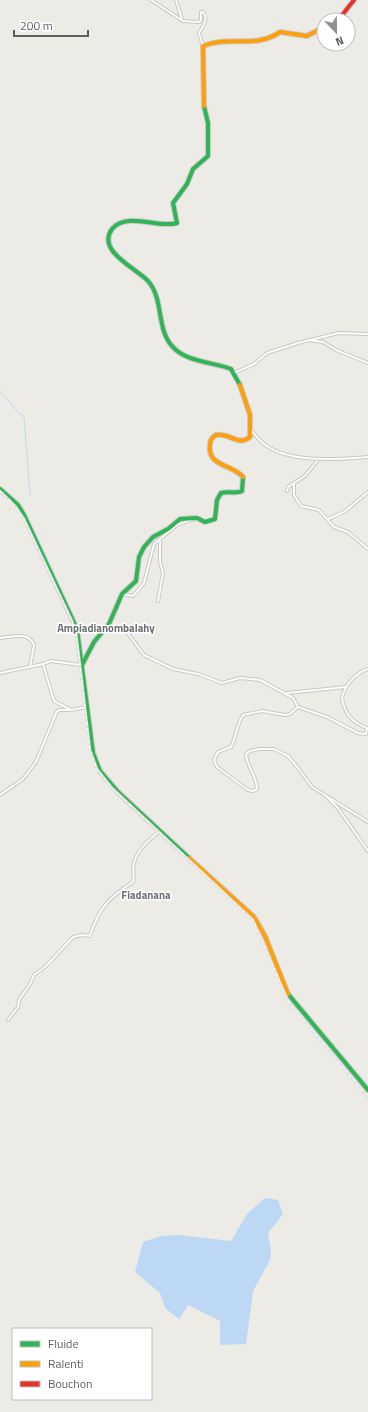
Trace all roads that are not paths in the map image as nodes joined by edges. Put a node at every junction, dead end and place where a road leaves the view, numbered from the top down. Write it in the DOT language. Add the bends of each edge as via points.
graph roads {
  1 [pos="151,0"];
  2 [pos="176,0"];
  3 [pos="354,0"];
  4 [pos="345,12"];
  5 [pos="183,21"];
  6 [pos="316,31"];
  7 [pos="203,46"];
  8 [pos="368,334"];
  9 [pos="308,340"];
  10 [pos="368,363"];
  11 [pos="234,373"];
  12 [pos="251,430"];
  13 [pos="368,457"];
  14 [pos="318,460"];
  15 [pos="294,483"];
  16 [pos="0,489"];
  17 [pos="287,491"];
  18 [pos="368,492"];
  19 [pos="327,519"];
  20 [pos="199,520"];
  21 [pos="163,536"];
  22 [pos="368,549"];
  23 [pos="122,594"];
  24 [pos="158,601"];
  25 [pos="106,627"];
  26 [pos="0,638"];
  27 [pos="43,664"];
  28 [pos="82,665"];
  29 [pos="30,667"];
  30 [pos="368,669"];
  31 [pos="0,672"];
  32 [pos="346,687"];
  33 [pos="286,693"];
  34 [pos="298,707"];
  35 [pos="87,708"];
  36 [pos="71,710"];
  37 [pos="324,793"];
  38 [pos="0,795"];
  39 [pos="368,822"];
  40 [pos="161,831"];
  41 [pos="368,851"];
  42 [pos="8,1020"];
  43 [pos="368,1090"];
  1 -- 5 [label="street"];
  2 -- 5 [label="street"];
  3 -- 4 [label="street"];
  5 -- 7 [label="street" via="199,22 202,20 202,12 205,13 205,23 199,33"];
  6 -- 7 [label="street" via="307,36 280,32 264,40 224,39"];
  7 -- 11 [label="street" via="208,156 193,168 187,184 173,203 177,223 169,226 144,222 117,224 109,237 110,246 116,255 149,281 160,309 167,340 172,347 193,358 230,369"];
  8 -- 9 [label="street" via="339,333"];
  9 -- 10 [label="street" via="323,342"];
  9 -- 11 [label="street" via="268,353 254,364"];
  11 -- 12 [label="street" via="251,412"];
  12 -- 14 [label="street" via="264,444 278,452"];
  12 -- 20 [label="street" via="250,437 245,442 234,441 223,434 212,437 211,454 217,463 240,473 244,478 242,491 221,493 217,500 215,519 205,522"];
  13 -- 14 [label="street"];
  14 -- 15 [label="street"];
  15 -- 17 [label="street"];
  15 -- 19 [label="street" via="293,491 301,506 319,510"];
  16 -- 28 [label="street" via="24,514 66,604 77,629"];
  18 -- 19 [label="street" via="344,512"];
  19 -- 22 [label="street" via="334,527 348,532"];
  20 -- 21 [label="street" via="193,519 178,524"];
  20 -- 23 [label="street" via="189,517 180,519 153,537 139,557 136,582"];
  21 -- 23 [label="street" via="154,544 142,587 133,596"];
  21 -- 24 [label="street" via="159,542 163,574"];
  23 -- 25 [label="street"];
  25 -- 28 [label="street" via="94,642"];
  25 -- 33 [label="street" via="126,631 144,655 173,670 198,674 222,683 240,678 260,680"];
  26 -- 29 [label="street" via="28,636 34,645"];
  27 -- 28 [label="street" via="51,661"];
  27 -- 29 [label="street"];
  27 -- 36 [label="street" via="54,701"];
  28 -- 35 [label="street"];
  29 -- 31 [label="street"];
  30 -- 32 [label="street" via="359,672"];
  32 -- 33 [label="street"];
  32 -- 34 [label="street" via="342,698 344,704 354,722 367,728 366,734 358,733 327,717"];
  33 -- 34 [label="street" via="293,698"];
  34 -- 37 [label="street" via="286,715 262,711 243,715 237,724 231,747 218,752 214,760 218,768 248,790 254,791 257,789 257,782 248,767 246,754 250,751 274,749 288,756 307,777 312,787"];
  35 -- 36 [label="street"];
  35 -- 40 [label="street" via="93,753 100,771 118,792"];
  36 -- 38 [label="street" via="57,711 36,762 23,779"];
  37 -- 39 [label="street"];
  37 -- 41 [label="street"];
  40 -- 42 [label="street" via="141,849 134,862 133,882 117,892 99,912 90,936 73,937 46,966 34,974 19,1000 18,1007"];
  40 -- 43 [label="street" via="254,917 290,998"];
}
